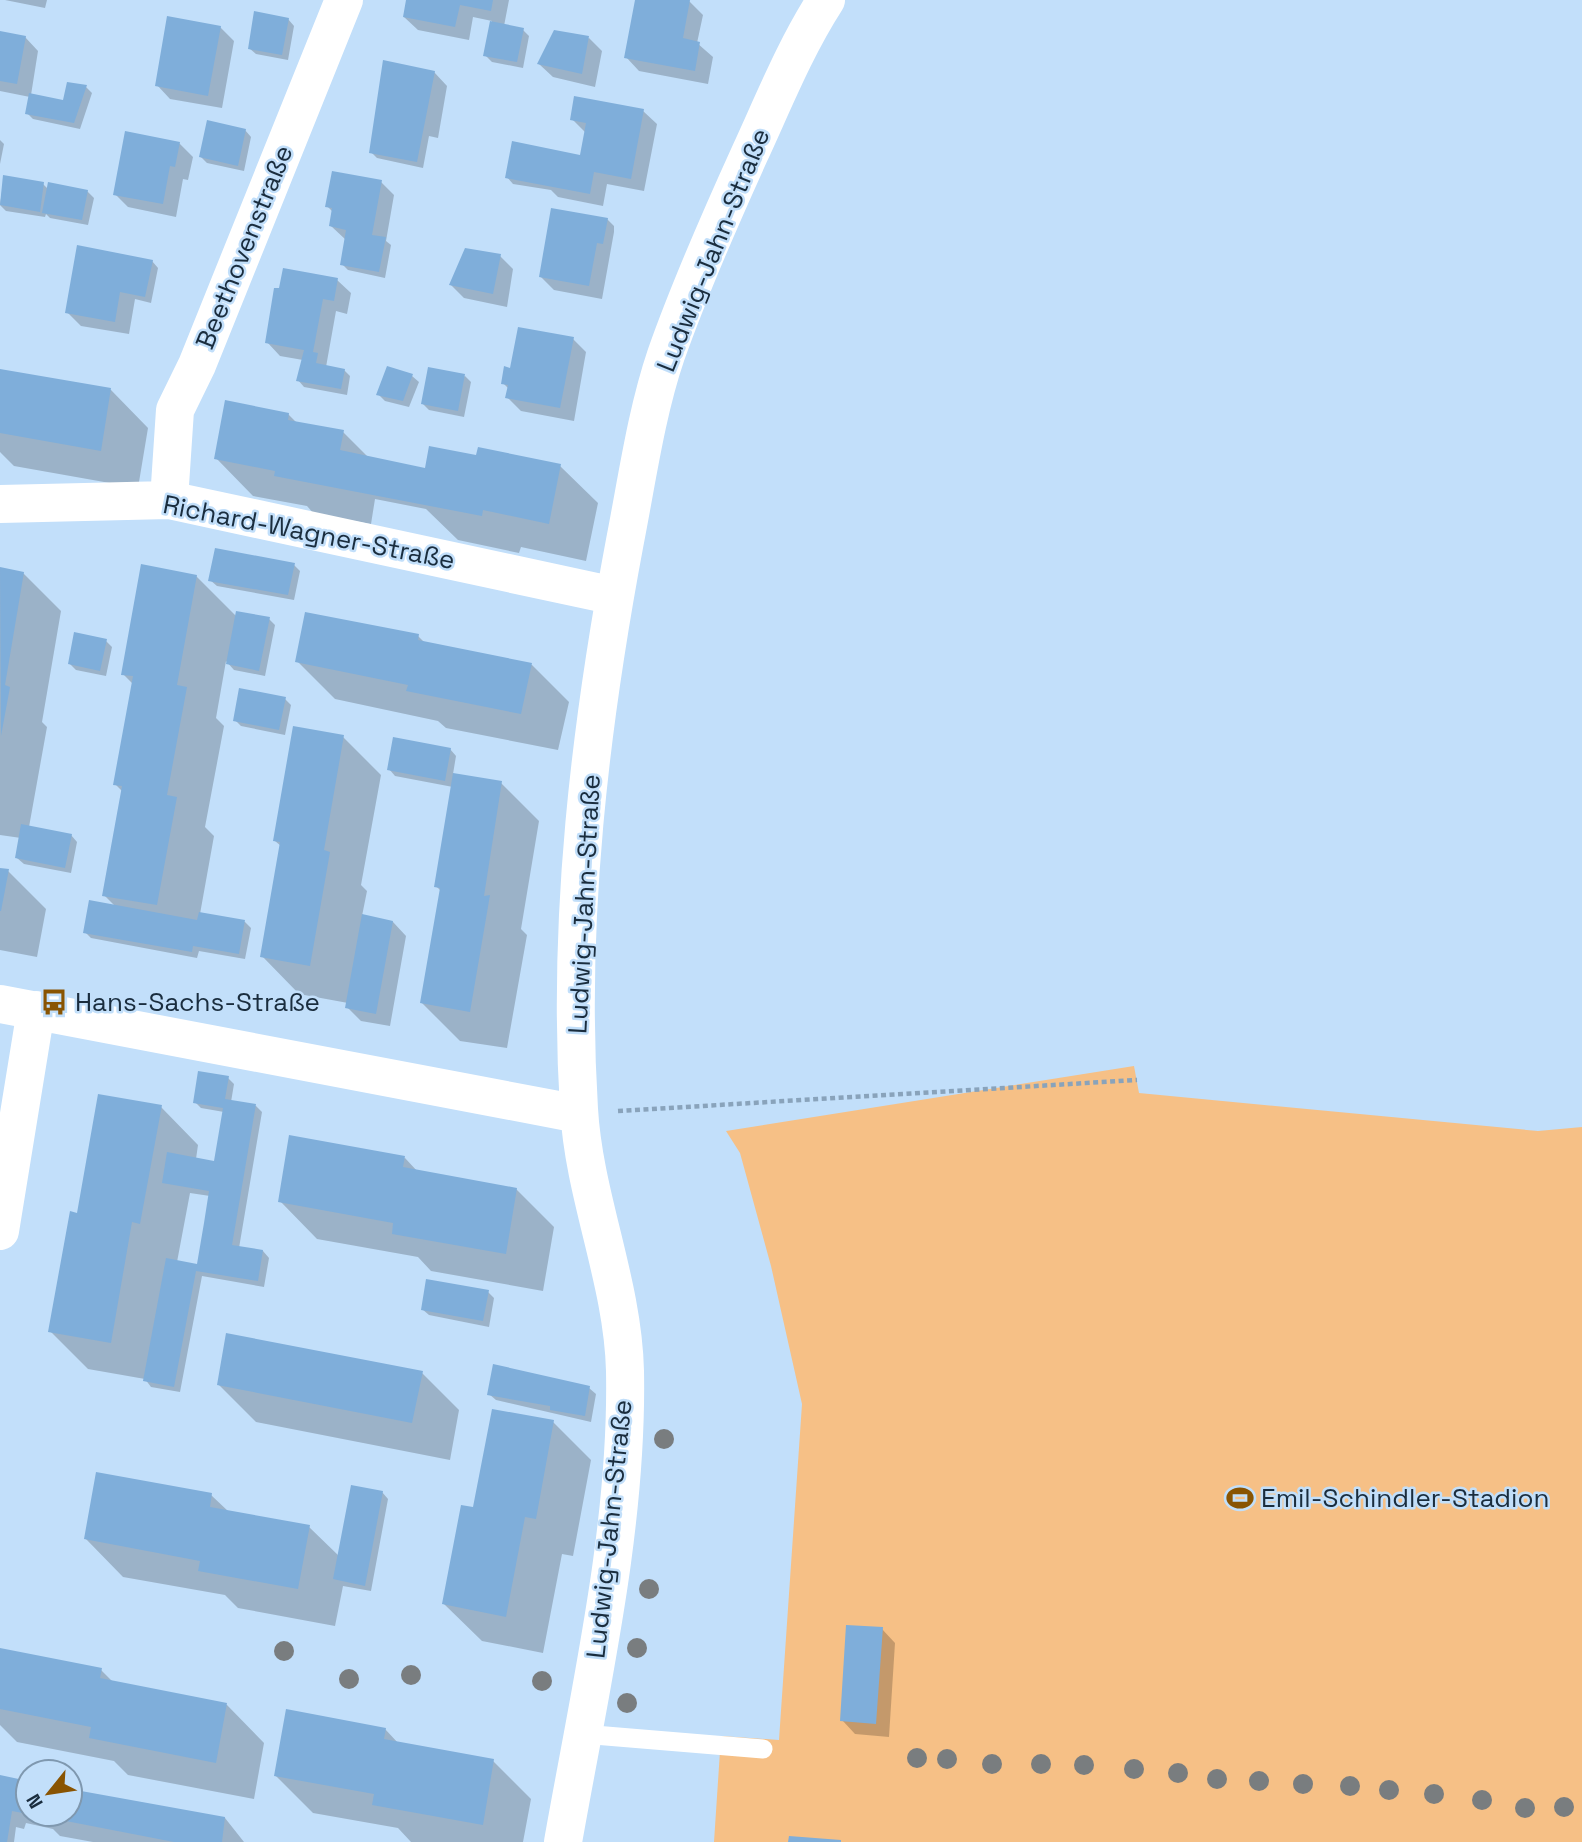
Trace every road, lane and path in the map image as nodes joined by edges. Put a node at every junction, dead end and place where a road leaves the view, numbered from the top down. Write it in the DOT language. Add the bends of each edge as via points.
graph roads {
  1 [pos="344,0"];
  2 [pos="826,0"];
  3 [pos="169,500"];
  4 [pos="0,504"];
  5 [pos="615,596"];
  6 [pos="18,1007"];
  7 [pos="1137,1080"];
  8 [pos="579,1114"];
  9 [pos="0,1231"];
  10 [pos="582,1734"];
  11 [pos="763,1749"];
  12 [pos="563,1842"];
  1 -- 3 [label="street, Beethovenstraße" via="175,410"];
  2 -- 5 [label="street, Ludwig-Jahn-Straße" via="803,36 730,196 665,359"];
  3 -- 4 [label="street, Richard-Wagner-Straße"];
  3 -- 5 [label="street, Richard-Wagner-Straße"];
  5 -- 8 [label="street, Ludwig-Jahn-Straße" via="592,742 575,970"];
  6 -- 8 [label="street"];
  6 -- 9 [label="street"];
  7 -- 8 [label="path"];
  8 -- 10 [label="street, Ludwig-Jahn-Straße" via="625,1367 610,1564"];
  10 -- 11 [label="lane"];
  10 -- 12 [label="street, Ludwig-Jahn-Straße"];
}
